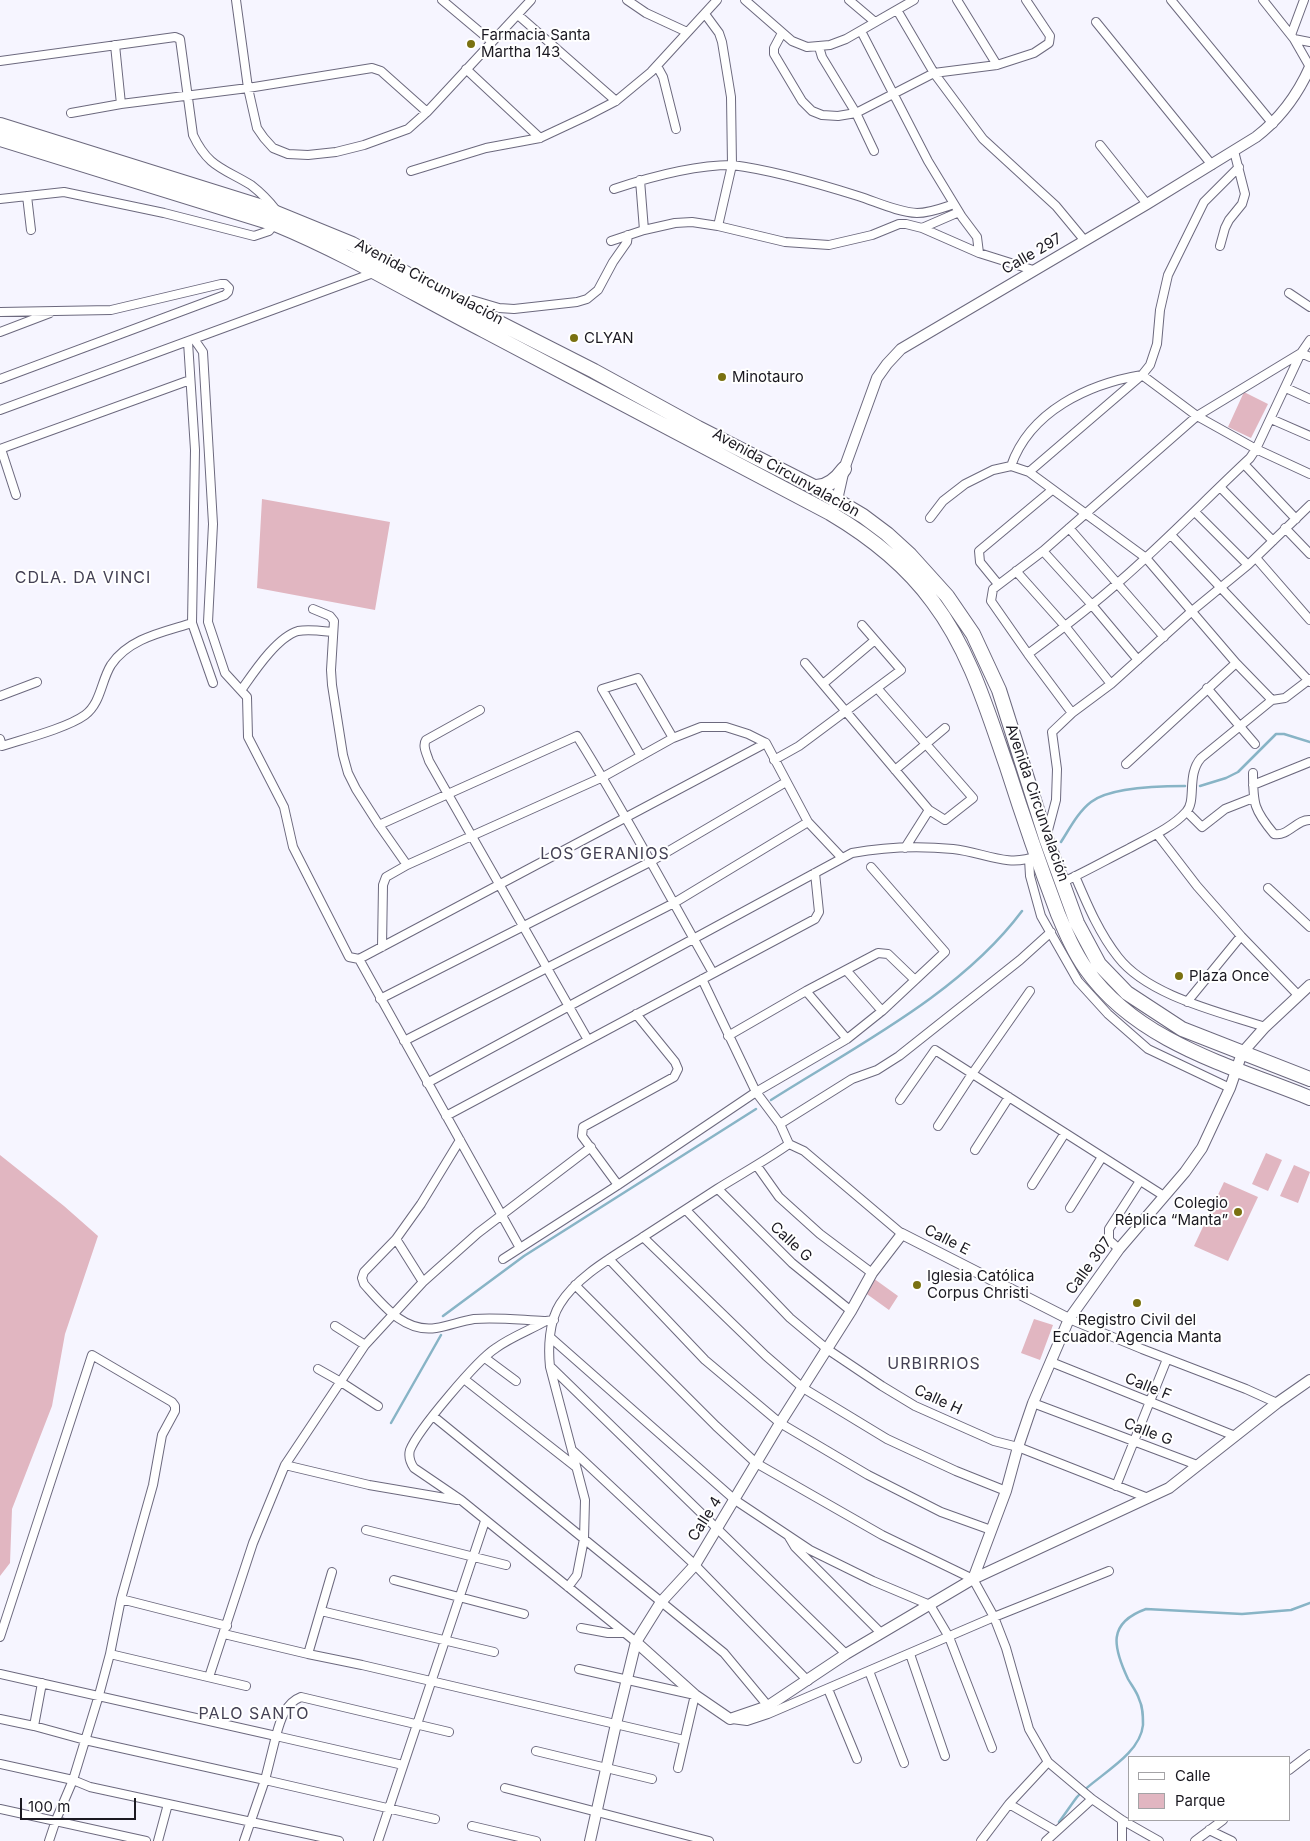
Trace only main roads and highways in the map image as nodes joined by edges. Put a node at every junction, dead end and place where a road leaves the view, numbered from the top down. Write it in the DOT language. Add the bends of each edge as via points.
graph roads {
  1 [pos="0,125"];
  2 [pos="0,139"];
  3 [pos="277,219"];
  4 [pos="459,310"];
  5 [pos="844,469"];
  6 [pos="814,487"];
  7 [pos="1310,1079"];
  8 [pos="1310,1098"];
  1 -- 3 [label="highway, Avenida Circunvalación" via="213,191"];
  2 -- 3 [label="highway, Avenida Circunvalación"];
  3 -- 4 [label="highway, Avenida Circunvalación" via="377,272"];
  3 -- 4 [label="highway, Avenida Circunvalación" via="352,244"];
  4 -- 6 [label="highway, Avenida Circunvalación" via="594,371"];
  4 -- 8 [label="highway, Avenida Circunvalación" via="830,513 874,542 898,563 932,601 958,639 982,693 1033,858 1069,941 1086,969 1116,1003 1149,1028 1178,1044"];
  5 -- 6 [label="highway" via="831,483"];
  6 -- 7 [label="highway, Avenida Circunvalación" via="863,516 910,555 947,596 973,634 999,690 1046,838 1069,879 1077,923 1100,964 1127,993 1182,1029"];
}
